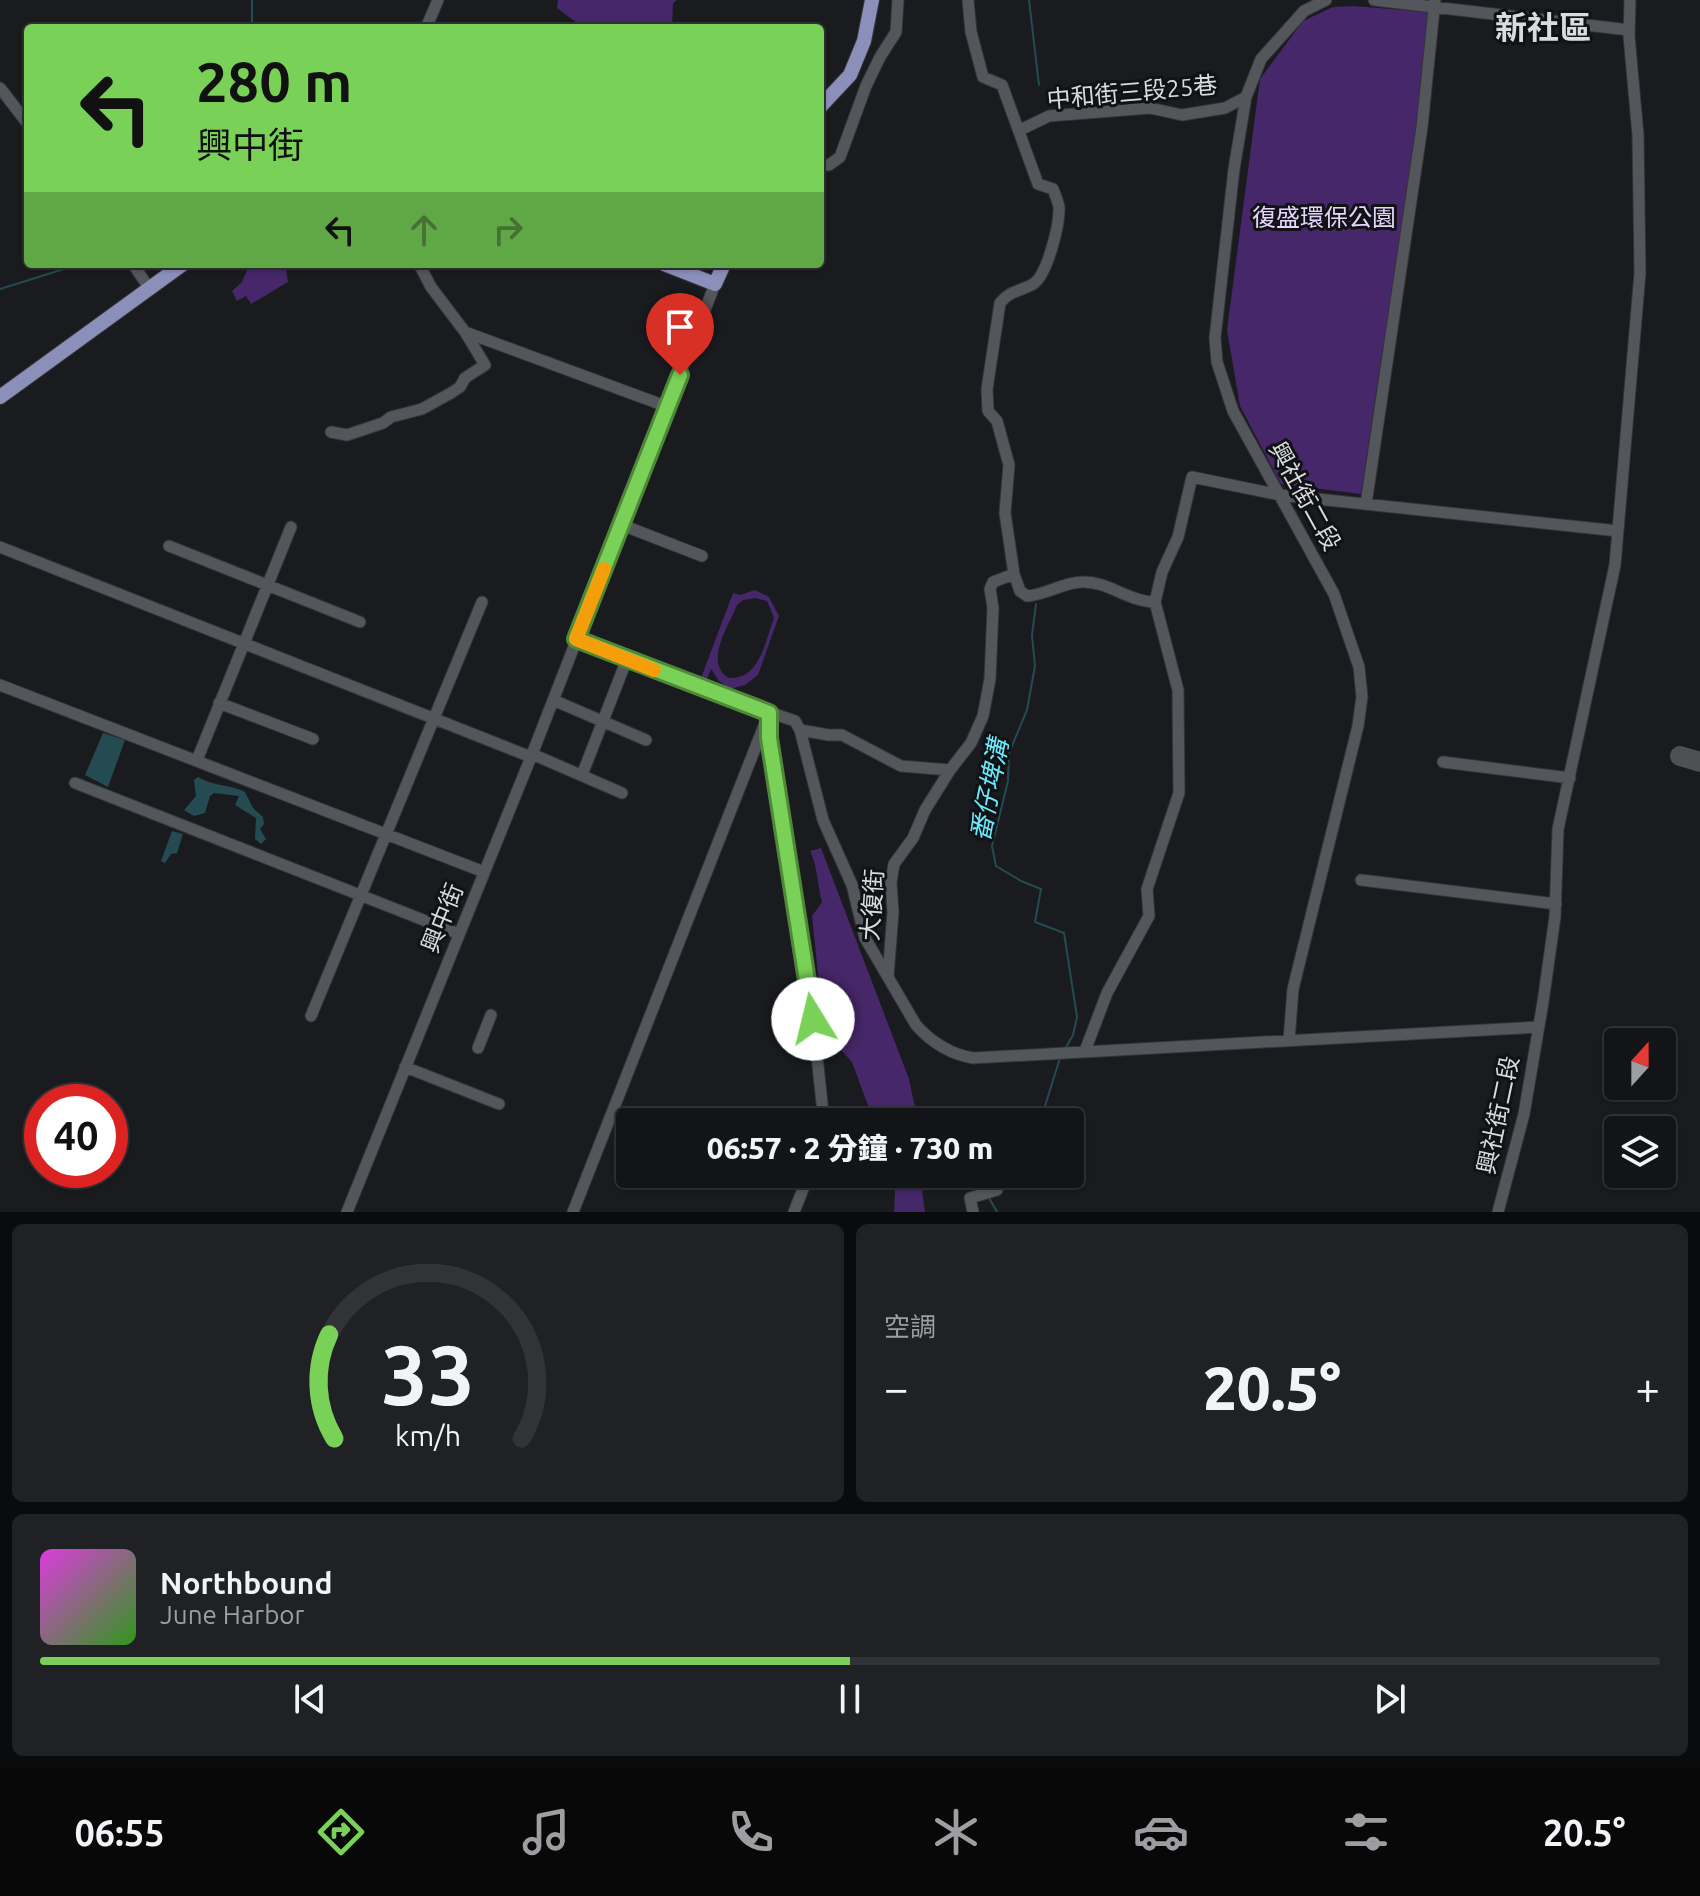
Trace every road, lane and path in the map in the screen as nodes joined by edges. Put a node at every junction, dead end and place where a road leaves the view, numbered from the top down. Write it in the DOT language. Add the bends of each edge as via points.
graph roads {
  1 [pos="438,0"];
  2 [pos="872,0"];
  3 [pos="898,0"];
  4 [pos="968,0"];
  5 [pos="1326,0"];
  6 [pos="1374,0"];
  7 [pos="1630,0"];
  8 [pos="1434,4"];
  9 [pos="428,24"];
  10 [pos="1629,30"];
  11 [pos="0,88"];
  12 [pos="1246,97"];
  13 [pos="824,103"];
  14 [pos="24,119"];
  15 [pos="1020,130"];
  16 [pos="824,165"];
  17 [pos="136,268"];
  18 [pos="177,268"];
  19 [pos="421,268"];
  20 [pos="674,268"];
  21 [pos="722,268"];
  22 [pos="715,284"];
  23 [pos="149,288"];
  24 [pos="465,332"];
  25 [pos="0,397"];
  26 [pos="668,407"];
  27 [pos="331,432"];
  28 [pos="1280,495"];
  29 [pos="1366,504"];
  30 [pos="622,525"];
  31 [pos="291,527"];
  32 [pos="1618,531"];
  33 [pos="169,546"];
  34 [pos="0,547"];
  35 [pos="702,556"];
  36 [pos="1014,574"];
  37 [pos="267,584"];
  38 [pos="482,602"];
  39 [pos="1155,602"];
  40 [pos="360,622"];
  41 [pos="576,639"];
  42 [pos="244,643"];
  43 [pos="627,659"];
  44 [pos="0,685"];
  45 [pos="553,700"];
  46 [pos="219,703"];
  47 [pos="769,713"];
  48 [pos="435,719"];
  49 [pos="603,721"];
  50 [pos="800,730"];
  51 [pos="313,739"];
  52 [pos="646,740"];
  53 [pos="531,755"];
  54 [pos="197,760"];
  55 [pos="1443,762"];
  56 [pos="950,770"];
  57 [pos="582,775"];
  58 [pos="1570,778"];
  59 [pos="75,783"];
  60 [pos="622,793"];
  61 [pos="388,835"];
  62 [pos="484,872"];
  63 [pos="1361,880"];
  64 [pos="363,896"];
  65 [pos="1556,904"];
  66 [pos="459,934"];
  67 [pos="888,977"];
  68 [pos="491,1015"];
  69 [pos="311,1016"];
  70 [pos="1538,1027"];
  71 [pos="1289,1040"];
  72 [pos="478,1048"];
  73 [pos="1085,1051"];
  74 [pos="405,1067"];
  75 [pos="499,1104"];
  76 [pos="823,1108"];
  77 [pos="803,1188"];
  78 [pos="997,1190"];
  79 [pos="347,1212"];
  80 [pos="573,1212"];
  81 [pos="794,1212"];
  82 [pos="973,1212"];
  83 [pos="1498,1212"];
  1 -- 9 [label="street"];
  2 -- 13 [label="main road" via="850,75"];
  3 -- 16 [label="street" via="896,32 866,86 840,157"];
  4 -- 15 [label="street" via="983,77 1002,85"];
  5 -- 12 [label="street, 興社街二段" via="1304,11 1261,59"];
  6 -- 8 [label="street"];
  7 -- 10 [label="street, 興社街二段"];
  8 -- 10 [label="street"];
  8 -- 29 [label="street" via="1422,127"];
  10 -- 32 [label="street, 興社街二段" via="1638,135 1640,273"];
  11 -- 14 [label="street"];
  12 -- 15 [label="street, 中和街三段25巷" via="1225,108 1182,115 1150,108 1049,116"];
  12 -- 28 [label="street, 興社街二段" via="1215,338 1217,362 1233,411"];
  15 -- 36 [label="street" via="1038,184 1053,189 1059,205 1042,275 1000,303 987,389 988,411 997,421 1009,465 1005,513"];
  17 -- 23 [label="street"];
  18 -- 23 [label="main road"];
  19 -- 24 [label="street"];
  20 -- 22 [label="main road"];
  21 -- 22 [label="main road"];
  22 -- 26 [label="street, 興中街"];
  23 -- 25 [label="main road"];
  24 -- 26 [label="street"];
  24 -- 27 [label="street" via="485,365 460,387 430,406 370,428 347,435"];
  26 -- 30 [label="street, 興中街"];
  28 -- 29 [label="street"];
  28 -- 39 [label="street" via="1192,477"];
  28 -- 71 [label="street, 興社街二段" via="1334,594 1359,667 1362,697 1293,989"];
  29 -- 32 [label="street"];
  30 -- 35 [label="street"];
  30 -- 41 [label="street, 興中街"];
  31 -- 37 [label="street"];
  32 -- 58 [label="street, 興社街二段"];
  33 -- 37 [label="street"];
  34 -- 42 [label="street"];
  36 -- 39 [label="street" via="1027,596 1081,581"];
  36 -- 56 [label="street, 大復街" via="993,582 990,589 993,645 983,716"];
  37 -- 40 [label="street"];
  37 -- 42 [label="street"];
  38 -- 48 [label="street"];
  39 -- 73 [label="street" via="1178,690 1179,793 1147,889 1149,916 1107,993"];
  41 -- 43 [label="street"];
  41 -- 45 [label="street, 興中街"];
  42 -- 46 [label="street"];
  42 -- 48 [label="street"];
  43 -- 47 [label="street"];
  43 -- 49 [label="street"];
  44 -- 54 [label="street"];
  45 -- 49 [label="street"];
  45 -- 53 [label="street, 興中街"];
  46 -- 51 [label="street"];
  46 -- 54 [label="street"];
  47 -- 50 [label="street" via="795,721"];
  47 -- 76 [label="street"];
  47 -- 80 [label="street"];
  48 -- 53 [label="street"];
  48 -- 61 [label="street"];
  49 -- 52 [label="street"];
  49 -- 57 [label="street"];
  50 -- 56 [label="street" via="842,735 901,766"];
  50 -- 67 [label="street, 大復街" via="823,820 852,885 865,938"];
  53 -- 57 [label="street"];
  53 -- 62 [label="street, 興中街"];
  54 -- 61 [label="street"];
  55 -- 58 [label="street"];
  56 -- 67 [label="street, 大復街" via="894,864"];
  57 -- 60 [label="street"];
  58 -- 65 [label="street, 興社街二段" via="1558,829"];
  59 -- 64 [label="street"];
  61 -- 62 [label="street"];
  61 -- 64 [label="street"];
  62 -- 66 [label="street, 興中街"];
  63 -- 65 [label="street"];
  64 -- 66 [label="street"];
  64 -- 69 [label="street"];
  65 -- 70 [label="street, 興社街二段"];
  66 -- 74 [label="street, 興中街"];
  67 -- 73 [label="street, 興社街二段" via="916,1025 960,1056"];
  68 -- 72 [label="street"];
  70 -- 71 [label="street, 興社街二段"];
  70 -- 83 [label="street, 興社街二段" via="1524,1114"];
  71 -- 73 [label="street, 興社街二段"];
  74 -- 75 [label="street"];
  74 -- 79 [label="street, 興中街"];
  77 -- 81 [label="street"];
  78 -- 82 [label="street" via="970,1198"];
}
